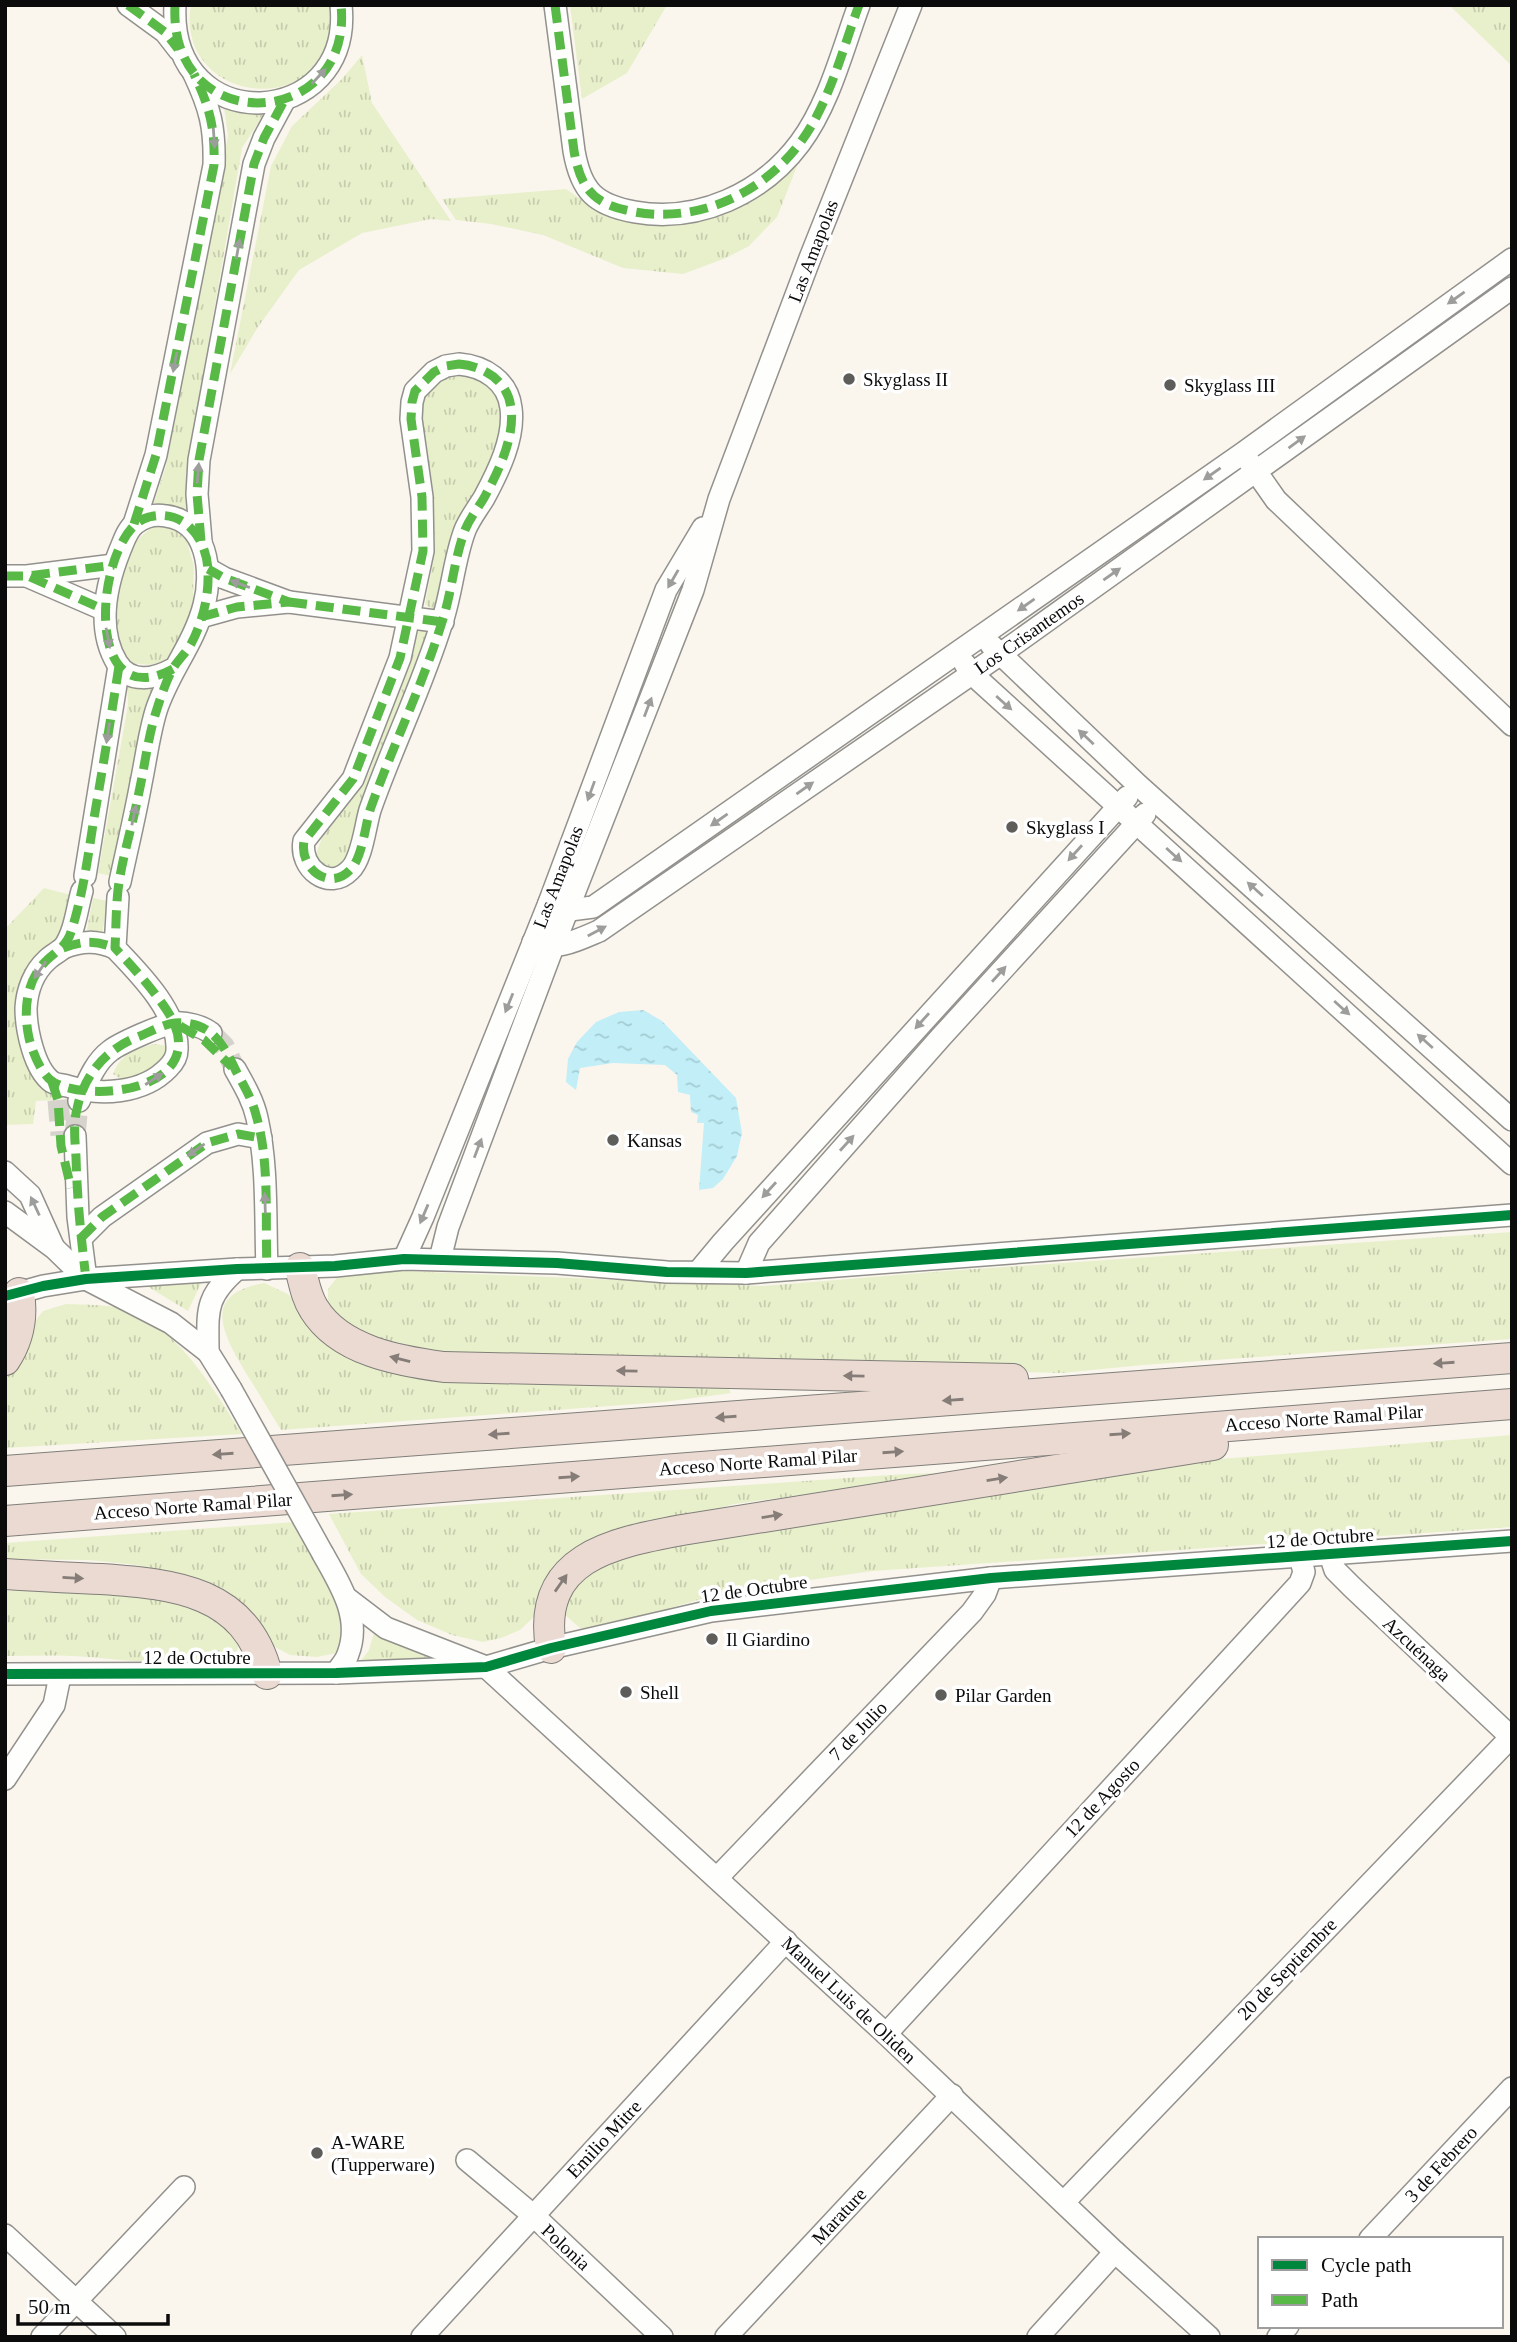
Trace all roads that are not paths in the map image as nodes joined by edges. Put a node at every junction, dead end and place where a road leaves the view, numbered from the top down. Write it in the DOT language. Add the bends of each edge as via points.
graph roads {
  1 [pos="128,5"];
  2 [pos="176,5"];
  3 [pos="341,5"];
  4 [pos="555,5"];
  5 [pos="859,5"];
  6 [pos="911,5"];
  7 [pos="181,52"];
  8 [pos="194,74"];
  9 [pos="285,99"];
  10 [pos="1512,259"];
  11 [pos="1512,288"];
  12 [pos="1243,453"];
  13 [pos="1256,472"];
  14 [pos="719,499"];
  15 [pos="134,524"];
  16 [pos="201,541"];
  17 [pos="114,565"];
  18 [pos="208,569"];
  19 [pos="16,576"];
  20 [pos="289,602"];
  21 [pos="106,610"];
  22 [pos="201,617"];
  23 [pos="410,617"];
  24 [pos="443,622"];
  25 [pos="983,635"];
  26 [pos="958,653"];
  27 [pos="999,655"];
  28 [pos="119,666"];
  29 [pos="173,669"];
  30 [pos="971,673"];
  31 [pos="1512,725"];
  32 [pos="1138,785"];
  33 [pos="763,790"];
  34 [pos="1156,800"];
  35 [pos="1118,806"];
  36 [pos="777,808"];
  37 [pos="1138,822"];
  38 [pos="549,903"];
  39 [pos="570,910"];
  40 [pos="543,945"];
  41 [pos="63,948"];
  42 [pos="115,948"];
  43 [pos="174,1023"];
  44 [pos="207,1036"];
  45 [pos="1450,1062"];
  46 [pos="235,1069"];
  47 [pos="1429,1087"];
  48 [pos="68,1094"];
  49 [pos="1512,1120"];
  50 [pos="68,1136"];
  51 [pos="261,1138"];
  52 [pos="1512,1164"];
  53 [pos="5,1172"];
  54 [pos="5,1212"];
  55 [pos="1512,1215"];
  56 [pos="81,1238"];
  57 [pos="54,1248"];
  58 [pos="404,1259"];
  59 [pos="440,1259"];
  60 [pos="300,1268"];
  61 [pos="237,1269"];
  62 [pos="267,1269"];
  63 [pos="698,1272"];
  64 [pos="746,1273"];
  65 [pos="86,1279"];
  66 [pos="12,1295"];
  67 [pos="208,1352"];
  68 [pos="1512,1358"];
  69 [pos="5,1360"];
  70 [pos="1192,1383"];
  71 [pos="1512,1404"];
  72 [pos="1424,1410"];
  73 [pos="5,1471"];
  74 [pos="5,1521"];
  75 [pos="1512,1541"];
  76 [pos="1330,1555"];
  77 [pos="1300,1557"];
  78 [pos="5,1574"];
  79 [pos="990,1578"];
  80 [pos="348,1600"];
  81 [pos="551,1648"];
  82 [pos="486,1667"];
  83 [pos="336,1673"];
  84 [pos="5,1674"];
  85 [pos="267,1674"];
  86 [pos="60,1675"];
  87 [pos="1511,1737"];
  88 [pos="5,1779"];
  89 [pos="718,1878"];
  90 [pos="786,1941"];
  91 [pos="886,2034"];
  92 [pos="1512,2088"];
  93 [pos="952,2095"];
  94 [pos="467,2160"];
  95 [pos="184,2187"];
  96 [pos="1064,2202"];
  97 [pos="534,2216"];
  98 [pos="5,2235"];
  99 [pos="1372,2237"];
  100 [pos="1115,2252"];
  101 [pos="77,2301"];
  102 [pos="42,2337"];
  103 [pos="115,2337"];
  104 [pos="422,2337"];
  105 [pos="662,2337"];
  106 [pos="726,2337"];
  107 [pos="1038,2337"];
  108 [pos="1209,2337"];
  1 -- 7 [label="street" via="165,32"];
  2 -- 7 [label="street" via="174,28"];
  9 -- 3 [label="street, one-way" via="308,88 326,70 338,48"];
  4 -- 5 [label="street" via="574,150 583,183 592,197 605,204 650,215 700,211 726,202 749,190 785,160 825,95"];
  6 -- 14 [label="street, Las Amapolas"];
  7 -- 8 [label="street"];
  8 -- 9 [label="street" via="212,90 236,101 261,104"];
  8 -- 15 [label="street, one-way" via="208,105 214,165 156,454"];
  16 -- 9 [label="street, one-way" via="200,460 254,164"];
  10 -- 12 [label="street, Los Crisantemos, one-way"];
  13 -- 11 [label="street, Los Crisantemos, one-way"];
  12 -- 13 [label="street"];
  12 -- 25 [label="street, Los Crisantemos, one-way"];
  27 -- 13 [label="street, Los Crisantemos, one-way"];
  13 -- 31 [label="street" via="1276,500"];
  14 -- 38 [label="street, Las Amapolas, one-way" via="666,590"];
  39 -- 14 [label="street, Las Amapolas, one-way" via="693,590"];
  15 -- 16 [label="street" via="147,517 180,518"];
  15 -- 17 [label="street"];
  16 -- 18 [label="street"];
  17 -- 19 [label="street"];
  17 -- 21 [label="street"];
  20 -- 18 [label="street, one-way"];
  18 -- 22 [label="street"];
  19 -- 21 [label="street"];
  20 -- 22 [label="street" via="237,607"];
  20 -- 23 [label="street"];
  21 -- 28 [label="street, one-way" via="110,650"];
  22 -- 29 [label="street" via="191,644"];
  23 -- 24 [label="street"];
  23 -- 24 [label="street" via="424,522 412,402 415,391 434,372 446,366 471,365 482,368 501,385 512,420 496,474 465,529"];
  23 -- 24 [label="street" via="400,658 360,764 304,841 307,865 327,878 345,874 355,863 370,811"];
  25 -- 26 [label="street, Los Crisantemos"];
  25 -- 27 [label="street"];
  26 -- 30 [label="street"];
  26 -- 33 [label="street, Los Crisantemos"];
  27 -- 30 [label="street, Los Crisantemos"];
  32 -- 27 [label="street, one-way"];
  28 -- 29 [label="street" via="140,679"];
  28 -- 41 [label="street, one-way" via="83,884"];
  42 -- 29 [label="street, one-way" via="119,890 156,711"];
  30 -- 35 [label="street, one-way"];
  36 -- 30 [label="street, Los Crisantemos, one-way"];
  32 -- 34 [label="street"];
  32 -- 35 [label="street"];
  33 -- 36 [label="street"];
  33 -- 39 [label="street, Los Crisantemos, one-way" via="593,907"];
  34 -- 37 [label="street"];
  45 -- 34 [label="street, one-way"];
  35 -- 37 [label="street"];
  35 -- 63 [label="street, one-way"];
  40 -- 36 [label="street, Los Crisantemos, one-way" via="599,931"];
  37 -- 47 [label="street, one-way"];
  64 -- 37 [label="street, one-way" via="760,1242"];
  38 -- 39 [label="street"];
  38 -- 40 [label="street, Las Amapolas"];
  39 -- 40 [label="street, Las Amapolas"];
  40 -- 58 [label="street, Las Amapolas, one-way"];
  59 -- 40 [label="street, Las Amapolas, one-way"];
  41 -- 42 [label="street" via="81,941"];
  41 -- 48 [label="street, one-way" via="39,968 26,1006 31,1043 40,1066"];
  42 -- 43 [label="street"];
  43 -- 44 [label="street" via="204,1027"];
  43 -- 48 [label="street" via="110,1051"];
  48 -- 43 [label="street, one-way" via="125,1089 160,1076 177,1054"];
  45 -- 47 [label="street"];
  45 -- 49 [label="street"];
  46 -- 51 [label="street" via="249,1094"];
  47 -- 52 [label="street"];
  50 -- 56 [label="street"];
  51 -- 56 [label="street, one-way" via="238,1134 207,1143 102,1217"];
  62 -- 51 [label="street, one-way"];
  57 -- 53 [label="street, one-way" via="30,1195"];
  54 -- 57 [label="street"];
  55 -- 64 [label="street"];
  56 -- 65 [label="street"];
  57 -- 65 [label="street"];
  58 -- 59 [label="street"];
  58 -- 60 [label="street"];
  59 -- 63 [label="street"];
  60 -- 62 [label="street"];
  70 -- 60 [label="highway, one-way" via="420,1364 372,1352 340,1335 314,1310"];
  61 -- 62 [label="street"];
  61 -- 65 [label="street"];
  61 -- 67 [label="street" via="219,1286 208,1308"];
  63 -- 64 [label="street"];
  65 -- 66 [label="street"];
  65 -- 67 [label="street" via="171,1323"];
  66 -- 69 [label="highway" via="19,1326"];
  67 -- 80 [label="street, bridge"];
  68 -- 70 [label="highway, one-way"];
  70 -- 73 [label="highway, one-way"];
  71 -- 72 [label="highway, Acceso Norte Ramal Pilar"];
  74 -- 72 [label="highway, Acceso Norte Ramal Pilar, one-way"];
  81 -- 72 [label="highway, one-way" via="548,1614 566,1576 595,1554 635,1539"];
  75 -- 76 [label="street, 12 de Octubre"];
  76 -- 77 [label="street, 12 de Octubre"];
  76 -- 87 [label="street, Azcuénaga" via="1335,1570"];
  77 -- 79 [label="street, 12 de Octubre"];
  77 -- 91 [label="street, 12 de Agosto" via="1304,1572 1300,1583"];
  78 -- 85 [label="highway, one-way" via="147,1582 184,1589 211,1601 244,1625 256,1642"];
  79 -- 81 [label="street, 12 de Octubre" via="711,1611"];
  79 -- 89 [label="street, 7 de Julio" via="972,1612"];
  80 -- 82 [label="street" via="386,1628"];
  80 -- 83 [label="street" via="352,1629 348,1654"];
  81 -- 82 [label="street, 12 de Octubre"];
  82 -- 83 [label="street, 12 de Octubre"];
  82 -- 89 [label="street, Manuel Luis de Oliden"];
  83 -- 85 [label="street, 12 de Octubre"];
  84 -- 86 [label="street, 12 de Octubre"];
  85 -- 86 [label="street, 12 de Octubre"];
  86 -- 88 [label="street" via="54,1704"];
  87 -- 96 [label="street, 20 de Septiembre"];
  89 -- 90 [label="street, Manuel Luis de Oliden"];
  90 -- 91 [label="street, Manuel Luis de Oliden"];
  90 -- 97 [label="street, Emilio Mitre"];
  91 -- 93 [label="street, Manuel Luis de Oliden"];
  92 -- 99 [label="street, 3 de Febrero"];
  93 -- 96 [label="street, Manuel Luis de Oliden"];
  93 -- 106 [label="street, Marature"];
  94 -- 97 [label="street, Polonia"];
  95 -- 101 [label="street"];
  96 -- 100 [label="street, Manuel Luis de Oliden"];
  97 -- 104 [label="street, Emilio Mitre"];
  97 -- 105 [label="street, Polonia"];
  98 -- 101 [label="street"];
  100 -- 107 [label="street"];
  100 -- 108 [label="street, Manuel Luis de Oliden"];
  101 -- 102 [label="street"];
  101 -- 103 [label="street"];
}
